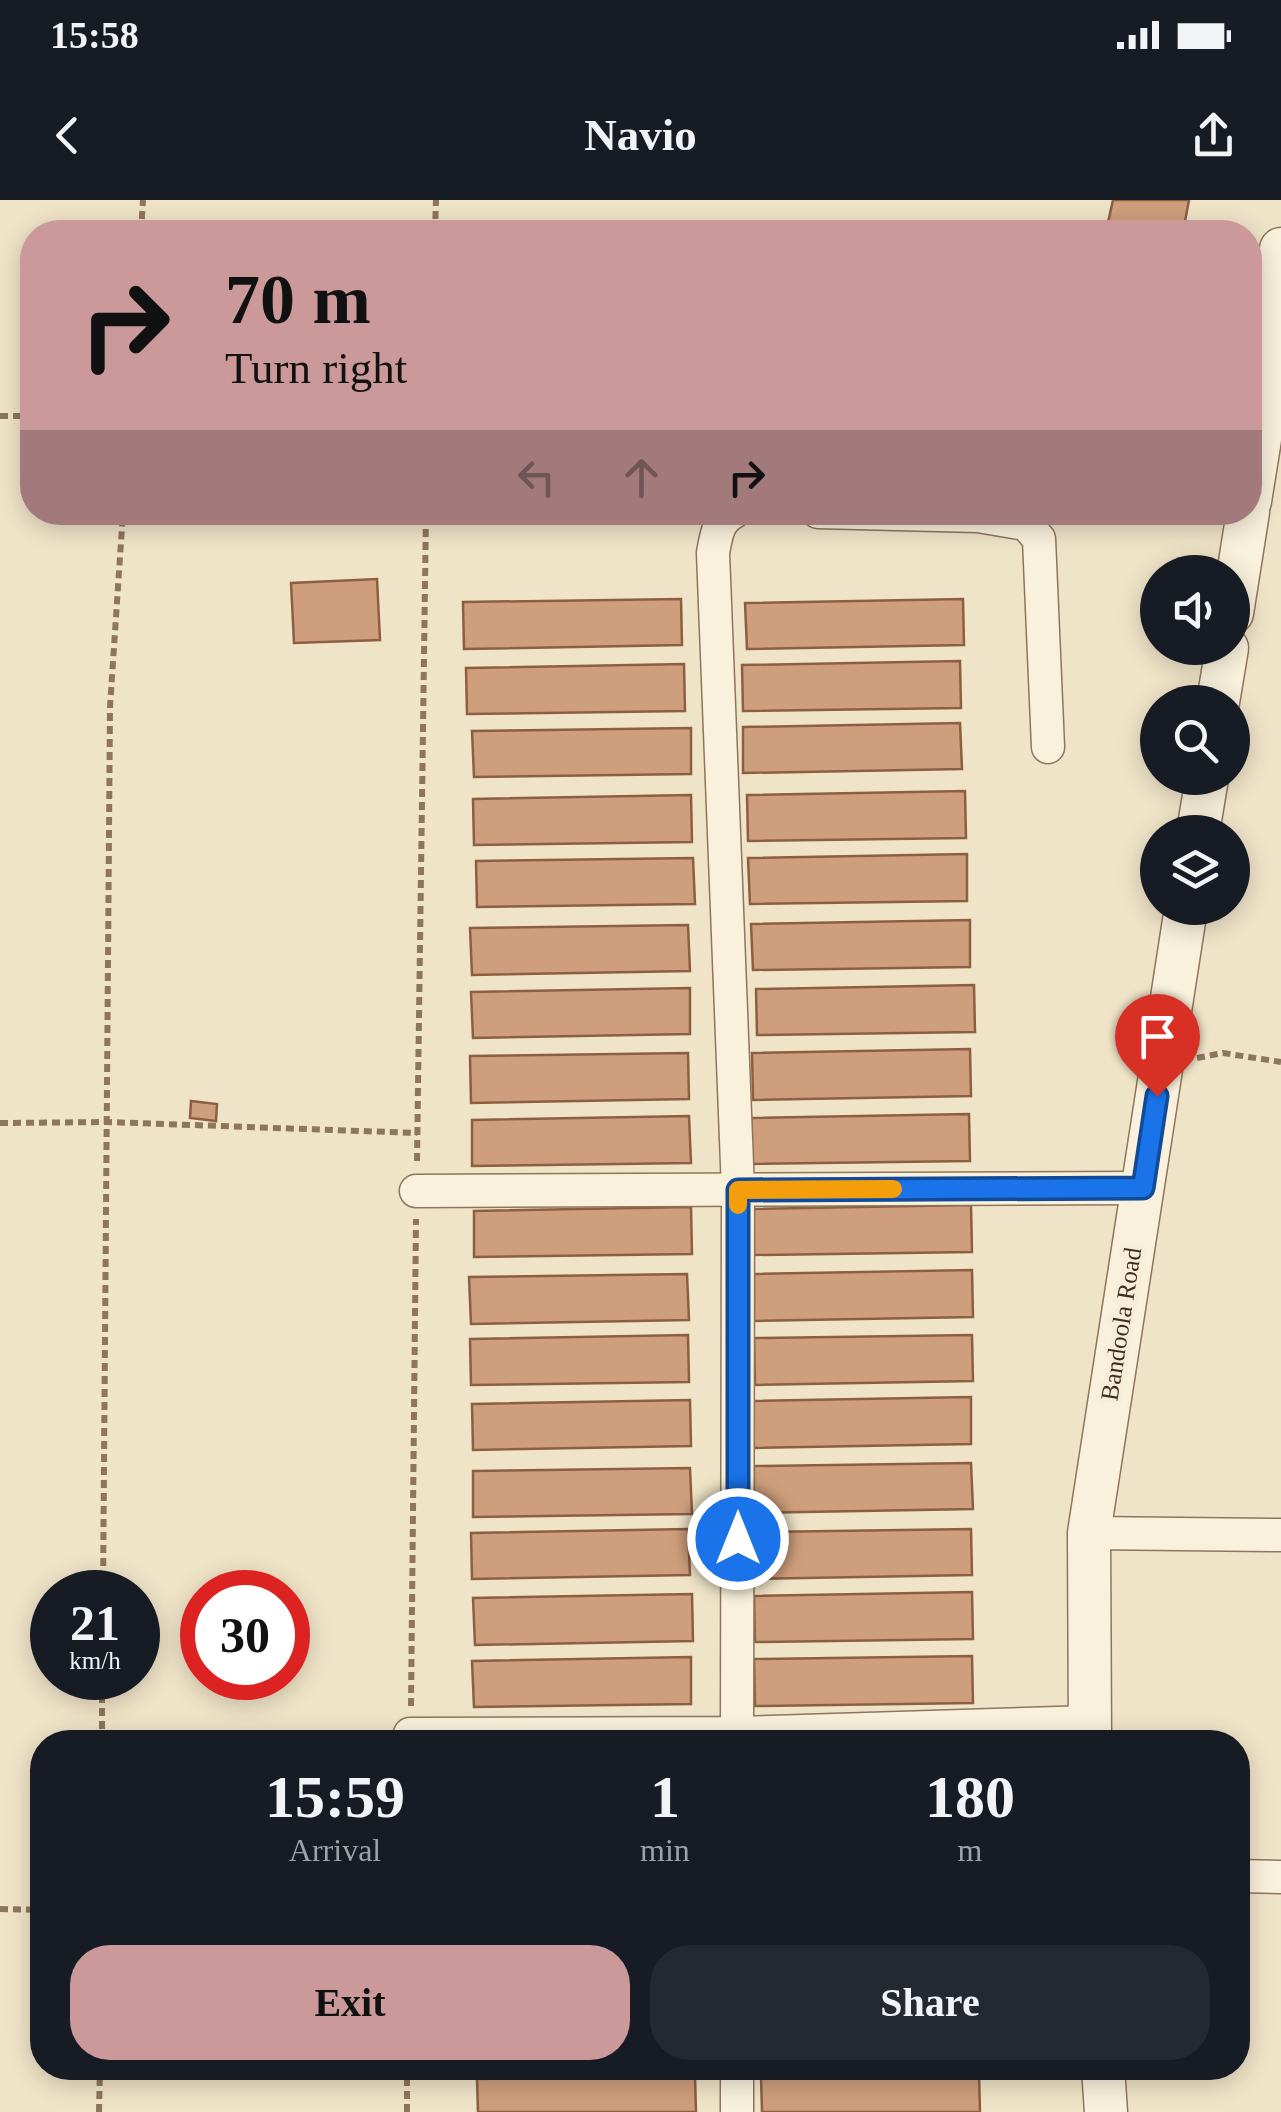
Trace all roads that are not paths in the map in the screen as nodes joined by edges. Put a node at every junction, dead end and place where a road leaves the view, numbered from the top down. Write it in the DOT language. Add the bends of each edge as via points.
graph roads {
  1 [pos="1281,249"];
  2 [pos="1270,441"];
  3 [pos="1262,465"];
  4 [pos="720,525"];
  5 [pos="1025,525"];
  6 [pos="1246,525"];
  7 [pos="1241,555"];
  8 [pos="1048,747"];
  9 [pos="1183,925"];
  10 [pos="1143,1188"];
  11 [pos="738,1190"];
  12 [pos="416,1191"];
  13 [pos="1089,1532"];
  14 [pos="1281,1535"];
  15 [pos="737,1730"];
  16 [pos="1090,1730"];
  17 [pos="1250,1876"];
  18 [pos="1281,1877"];
  19 [pos="736,2080"];
  20 [pos="1104,2080"];
  21 [pos="736,2112"];
  22 [pos="1106,2112"];
  1 -- 2 [label="street"];
  2 -- 3 [label="street"];
  4 -- 11 [label="street" via="713,552"];
  5 -- 8 [label="street" via="1039,539"];
  6 -- 7 [label="street"];
  9 -- 10 [label="street, Bandoola Road"];
  10 -- 11 [label="street"];
  10 -- 13 [label="street, Bandoola Road"];
  11 -- 12 [label="street"];
  11 -- 15 [label="street"];
  13 -- 14 [label="street"];
  13 -- 16 [label="street, Bandoola Road"];
  17 -- 18 [label="street"];
  19 -- 21 [label="street"];
  20 -- 22 [label="street"];
}
